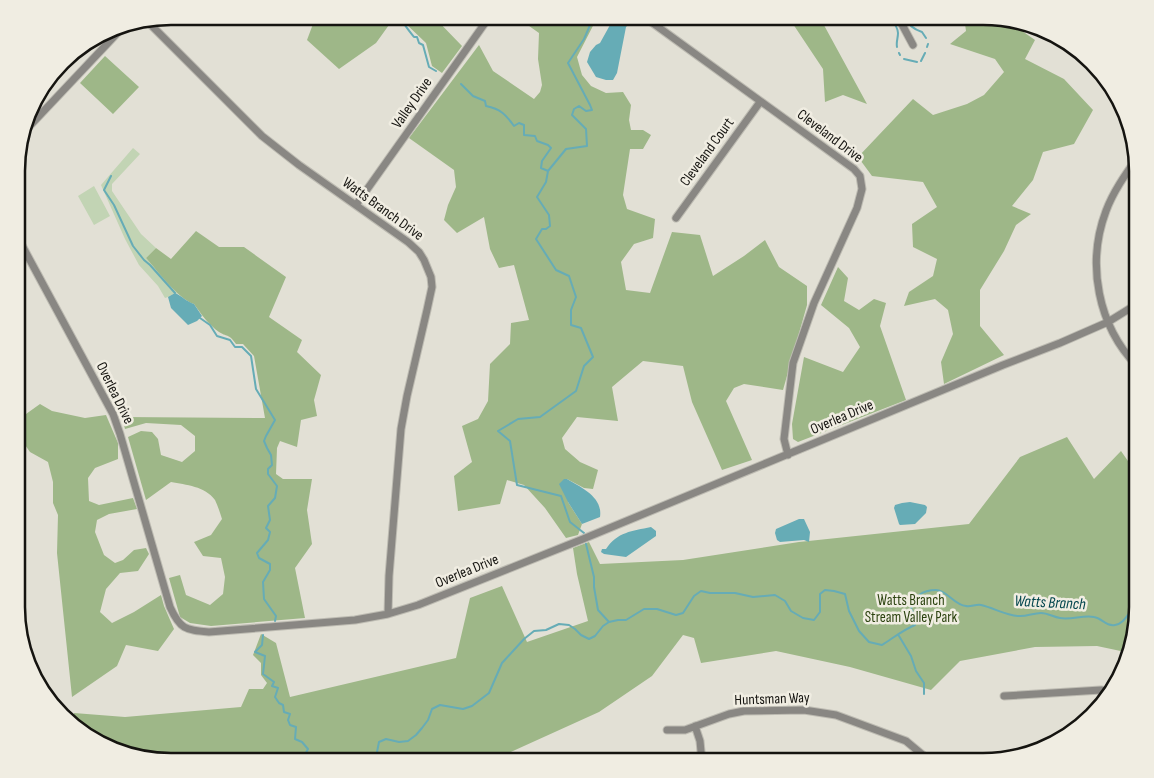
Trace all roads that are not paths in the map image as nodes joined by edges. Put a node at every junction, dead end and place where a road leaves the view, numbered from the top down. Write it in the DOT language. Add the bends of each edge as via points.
graph roads {
  1 [pos="484,25"];
  2 [pos="655,25"];
  3 [pos="902,25"];
  4 [pos="152,26"];
  5 [pos="114,36"];
  6 [pos="912,45"];
  7 [pos="760,102"];
  8 [pos="34,122"];
  9 [pos="1129,170"];
  10 [pos="356,205"];
  11 [pos="676,218"];
  12 [pos="25,251"];
  13 [pos="1129,309"];
  14 [pos="1108,322"];
  15 [pos="1129,356"];
  16 [pos="788,454"];
  17 [pos="388,614"];
  18 [pos="1103,690"];
  19 [pos="1004,696"];
  20 [pos="695,726"];
  21 [pos="667,730"];
  22 [pos="701,753"];
  23 [pos="920,753"];
  1 -- 10 [label="street, Valley Drive"];
  2 -- 7 [label="street, Cleveland Drive"];
  3 -- 6 [label="street"];
  4 -- 10 [label="street, Watts Branch Drive" via="262,136"];
  5 -- 8 [label="street"];
  7 -- 11 [label="street, Cleveland Court"];
  7 -- 16 [label="street, Cleveland Drive" via="854,169 860,176 862,189 857,208 814,302 793,363 784,439"];
  9 -- 14 [label="street" via="1115,191 1099,234 1098,288"];
  10 -- 17 [label="street, Watts Branch Drive" via="419,252 428,269 432,287 401,429"];
  12 -- 17 [label="street, Overlea Drive" via="113,414 176,620 192,630 209,632 355,620"];
  13 -- 14 [label="street, Overlea Drive"];
  14 -- 15 [label="street"];
  14 -- 16 [label="street, Overlea Drive"];
  16 -- 17 [label="street, Overlea Drive" via="583,540 432,600"];
  18 -- 19 [label="street"];
  20 -- 21 [label="street, Huntsman Way" via="685,730"];
  20 -- 22 [label="street"];
  20 -- 23 [label="street, Huntsman Way" via="744,711 804,710 836,715 906,741"];
}
